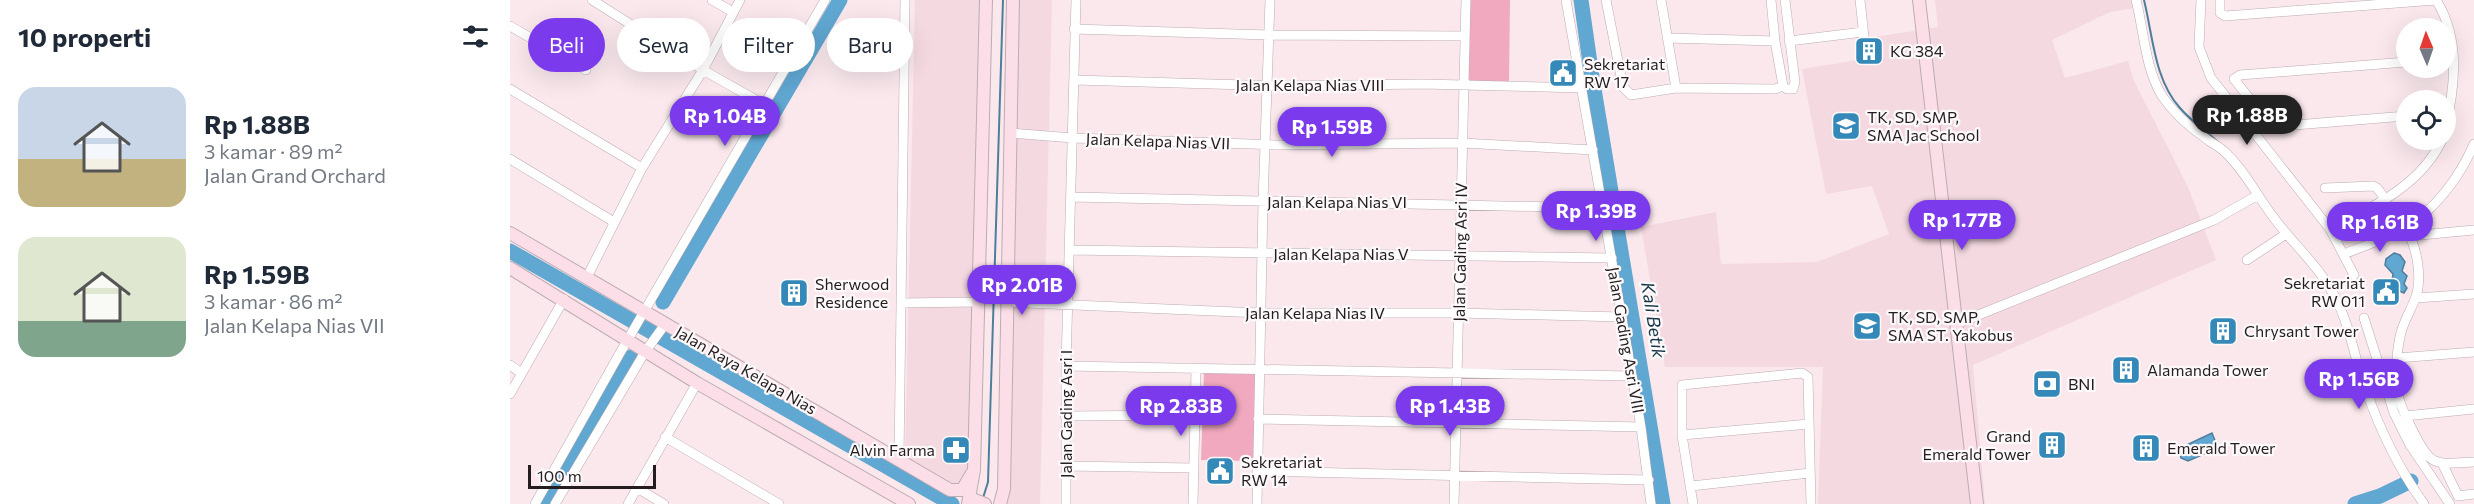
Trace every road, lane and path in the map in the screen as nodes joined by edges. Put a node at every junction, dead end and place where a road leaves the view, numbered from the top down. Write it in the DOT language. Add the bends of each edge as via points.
graph roads {
  1 [pos="592,0"];
  2 [pos="711,0"];
  3 [pos="740,0"];
  4 [pos="825,0"];
  5 [pos="905,0"];
  6 [pos="986,0"];
  7 [pos="1013,0"];
  8 [pos="1076,0"];
  9 [pos="1270,0"];
  10 [pos="1466,0"];
  11 [pos="1566,0"];
  12 [pos="1606,0"];
  13 [pos="1660,0"];
  14 [pos="1771,0"];
  15 [pos="1785,0"];
  16 [pos="1860,0"];
  17 [pos="1919,0"];
  18 [pos="2136,0"];
  19 [pos="2200,0"];
  20 [pos="2220,0"];
  21 [pos="2436,0"];
  22 [pos="733,12"];
  23 [pos="621,18"];
  24 [pos="2445,18"];
  25 [pos="510,26"];
  26 [pos="1074,30"];
  27 [pos="1863,32"];
  28 [pos="1269,35"];
  29 [pos="528,36"];
  30 [pos="1466,36"];
  31 [pos="1667,38"];
  32 [pos="1775,41"];
  33 [pos="1790,41"];
  34 [pos="1866,55"];
  35 [pos="710,56"];
  36 [pos="2396,63"];
  37 [pos="702,72"];
  38 [pos="707,72"];
  39 [pos="1074,80"];
  40 [pos="1464,85"];
  41 [pos="1267,86"];
  42 [pos="1783,86"];
  43 [pos="1583,88"];
  44 [pos="1676,88"];
  45 [pos="510,89"];
  46 [pos="765,105"];
  47 [pos="2396,117"];
  48 [pos="1010,133"];
  49 [pos="1073,138"];
  50 [pos="1463,143"];
  51 [pos="2474,144"];
  52 [pos="1266,145"];
  53 [pos="1593,150"];
  54 [pos="2436,150"];
  55 [pos="510,159"];
  56 [pos="2470,164"];
  57 [pos="642,168"];
  58 [pos="2325,189"];
  59 [pos="2258,195"];
  60 [pos="1071,197"];
  61 [pos="2386,200"];
  62 [pos="1263,202"];
  63 [pos="1461,203"];
  64 [pos="1603,208"];
  65 [pos="614,222"];
  66 [pos="2330,229"];
  67 [pos="2474,230"];
  68 [pos="2407,232"];
  69 [pos="510,233"];
  70 [pos="2286,234"];
  71 [pos="1069,250"];
  72 [pos="1262,253"];
  73 [pos="1460,254"];
  74 [pos="2344,254"];
  75 [pos="1612,258"];
  76 [pos="2247,260"];
  77 [pos="513,272"];
  78 [pos="2354,275"];
  79 [pos="587,277"];
  80 [pos="2474,294"];
  81 [pos="2416,298"];
  82 [pos="564,299"];
  83 [pos="978,302"];
  84 [pos="1007,302"];
  85 [pos="901,303"];
  86 [pos="1067,305"];
  87 [pos="645,313"];
  88 [pos="1260,313"];
  89 [pos="1459,313"];
  90 [pos="1622,317"];
  91 [pos="2364,318"];
  92 [pos="664,324"];
  93 [pos="1956,324"];
  94 [pos="629,340"];
  95 [pos="646,350"];
  96 [pos="2474,352"];
  97 [pos="2397,358"];
  98 [pos="510,364"];
  99 [pos="1066,366"];
  100 [pos="1197,370"];
  101 [pos="1259,371"];
  102 [pos="1458,372"];
  103 [pos="521,374"];
  104 [pos="1632,376"];
  105 [pos="697,383"];
  106 [pos="510,394"];
  107 [pos="2474,409"];
  108 [pos="1065,416"];
  109 [pos="1195,416"];
  110 [pos="2405,416"];
  111 [pos="1258,418"];
  112 [pos="1456,423"];
  113 [pos="1809,424"];
  114 [pos="1641,428"];
  115 [pos="1682,435"];
  116 [pos="665,437"];
  117 [pos="899,459"];
  118 [pos="2474,462"];
  119 [pos="2442,463"];
  120 [pos="1066,466"];
  121 [pos="1194,468"];
  122 [pos="974,470"];
  123 [pos="1257,471"];
  124 [pos="1810,473"];
  125 [pos="1455,476"];
  126 [pos="1649,480"];
  127 [pos="1691,486"];
  128 [pos="637,488"];
  129 [pos="2474,494"];
  130 [pos="894,500"];
  131 [pos="975,502"];
  132 [pos="535,504"];
  133 [pos="555,504"];
  134 [pos="628,504"];
  135 [pos="664,504"];
  136 [pos="779,504"];
  137 [pos="909,504"];
  138 [pos="1000,504"];
  139 [pos="1066,504"];
  140 [pos="1193,504"];
  141 [pos="1257,504"];
  142 [pos="1454,504"];
  143 [pos="1652,504"];
  144 [pos="1693,504"];
  145 [pos="1811,504"];
  146 [pos="1977,504"];
  147 [pos="2424,504"];
  148 [pos="2450,504"];
  1 -- 23 [label="street"];
  2 -- 22 [label="street"];
  3 -- 22 [label="street"];
  4 -- 46 [label="street"];
  5 -- 85 [label="street"];
  6 -- 83 [label="main road"];
  7 -- 48 [label="main road"];
  8 -- 26 [label="street, Jalan Gading Asri I"];
  9 -- 28 [label="street"];
  10 -- 30 [label="street, Jalan Gading Asri IV"];
  11 -- 43 [label="street, Jalan Gading Asri VIII"];
  12 -- 44 [label="street" via="1624,90 1636,96"];
  13 -- 31 [label="street"];
  14 -- 32 [label="street"];
  15 -- 33 [label="street"];
  16 -- 27 [label="street"];
  17 -- 93 [label="main road"];
  18 -- 59 [label="street" via="2149,65 2162,96 2182,119 2236,163"];
  19 -- 66 [label="street" via="2199,46 2211,78"];
  20 -- 21 [label="street" via="2220,13 2225,16"];
  21 -- 24 [label="street"];
  22 -- 35 [label="street"];
  25 -- 29 [label="street"];
  26 -- 28 [label="street"];
  26 -- 39 [label="street, Jalan Gading Asri I"];
  27 -- 33 [label="street"];
  27 -- 34 [label="street"];
  28 -- 30 [label="street"];
  28 -- 41 [label="street"];
  30 -- 40 [label="street, Jalan Gading Asri IV"];
  31 -- 32 [label="street"];
  31 -- 44 [label="street"];
  32 -- 42 [label="street"];
  33 -- 42 [label="street" via="1795,87"];
  36 -- 47 [label="street" via="2236,76 2235,83 2275,127"];
  37 -- 57 [label="street"];
  38 -- 46 [label="street"];
  39 -- 41 [label="street, Jalan Kelapa Nias VIII"];
  39 -- 49 [label="street, Jalan Gading Asri I"];
  40 -- 41 [label="street, Jalan Kelapa Nias VIII"];
  40 -- 43 [label="street, Jalan Kelapa Nias VIII"];
  40 -- 50 [label="street, Jalan Gading Asri IV"];
  41 -- 52 [label="street"];
  42 -- 44 [label="street"];
  43 -- 53 [label="street, Jalan Gading Asri VIII"];
  45 -- 57 [label="street"];
  46 -- 87 [label="street"];
  48 -- 49 [label="street, Jalan Kelapa Nias VII"];
  48 -- 84 [label="main road"];
  49 -- 52 [label="street, Jalan Kelapa Nias VII"];
  49 -- 60 [label="street, Jalan Gading Asri I"];
  50 -- 52 [label="street, Jalan Kelapa Nias VII"];
  50 -- 53 [label="street, Jalan Kelapa Nias VII"];
  50 -- 63 [label="street, Jalan Gading Asri IV"];
  51 -- 56 [label="street"];
  52 -- 62 [label="street"];
  53 -- 64 [label="street, Jalan Gading Asri VIII"];
  54 -- 61 [label="street"];
  55 -- 65 [label="street"];
  56 -- 68 [label="street"];
  57 -- 65 [label="street"];
  58 -- 61 [label="street" via="2373,186"];
  59 -- 70 [label="street"];
  59 -- 93 [label="street" via="2205,224"];
  60 -- 62 [label="street, Jalan Kelapa Nias VI"];
  60 -- 71 [label="street, Jalan Gading Asri I"];
  61 -- 66 [label="street"];
  62 -- 63 [label="street, Jalan Kelapa Nias VI"];
  62 -- 72 [label="street"];
  63 -- 64 [label="street, Jalan Kelapa Nias VI"];
  63 -- 73 [label="street, Jalan Gading Asri IV"];
  64 -- 75 [label="street, Jalan Gading Asri VIII"];
  65 -- 79 [label="street"];
  66 -- 74 [label="street"];
  67 -- 68 [label="street"];
  68 -- 74 [label="street"];
  68 -- 81 [label="street" via="2416,261"];
  69 -- 79 [label="main road, Jalan Raya Kelapa Nias"];
  70 -- 76 [label="street"];
  70 -- 147 [label="street" via="2315,265 2336,297 2376,418"];
  71 -- 72 [label="street, Jalan Kelapa Nias V"];
  71 -- 86 [label="street, Jalan Gading Asri I"];
  72 -- 73 [label="street, Jalan Kelapa Nias V"];
  72 -- 88 [label="street"];
  73 -- 75 [label="street, Jalan Kelapa Nias V"];
  73 -- 89 [label="street, Jalan Gading Asri IV"];
  74 -- 78 [label="street"];
  75 -- 90 [label="street, Jalan Gading Asri VIII"];
  77 -- 82 [label="main road"];
  79 -- 87 [label="main road, Jalan Raya Kelapa Nias"];
  80 -- 81 [label="street"];
  81 -- 97 [label="street" via="2402,331"];
  82 -- 94 [label="main road"];
  82 -- 103 [label="street"];
  83 -- 85 [label="street"];
  83 -- 122 [label="main road"];
  84 -- 86 [label="street, Jalan Kelapa Nias IV"];
  84 -- 138 [label="main road" via="1004,489"];
  85 -- 117 [label="street"];
  86 -- 88 [label="street, Jalan Kelapa Nias IV"];
  86 -- 99 [label="street, Jalan Gading Asri I"];
  87 -- 92 [label="main road, Jalan Raya Kelapa Nias"];
  87 -- 94 [label="street"];
  88 -- 89 [label="street, Jalan Kelapa Nias IV"];
  88 -- 101 [label="street"];
  89 -- 90 [label="street, Jalan Kelapa Nias IV"];
  89 -- 102 [label="street, Jalan Gading Asri IV"];
  90 -- 104 [label="street, Jalan Gading Asri VIII"];
  91 -- 148 [label="street" via="2394,413 2410,445"];
  92 -- 95 [label="street"];
  92 -- 117 [label="main road, Jalan Raya Kelapa Nias"];
  93 -- 146 [label="main road"];
  94 -- 95 [label="main road"];
  94 -- 132 [label="street"];
  95 -- 105 [label="main road"];
  95 -- 133 [label="street"];
  96 -- 97 [label="street"];
  97 -- 110 [label="street" via="2397,390"];
  98 -- 103 [label="street"];
  99 -- 100 [label="street"];
  99 -- 108 [label="street, Jalan Gading Asri I"];
  100 -- 101 [label="street"];
  100 -- 109 [label="street"];
  101 -- 102 [label="street"];
  101 -- 111 [label="street"];
  102 -- 104 [label="street"];
  102 -- 112 [label="street, Jalan Gading Asri IV"];
  103 -- 106 [label="street"];
  104 -- 114 [label="street, Jalan Gading Asri VIII"];
  105 -- 116 [label="street"];
  105 -- 130 [label="main road"];
  107 -- 110 [label="street"];
  108 -- 109 [label="street"];
  108 -- 120 [label="street, Jalan Gading Asri I"];
  109 -- 121 [label="street"];
  110 -- 119 [label="street" via="2426,456"];
  111 -- 112 [label="street"];
  111 -- 123 [label="street"];
  112 -- 114 [label="street"];
  112 -- 125 [label="street, Jalan Gading Asri IV"];
  113 -- 115 [label="street"];
  113 -- 115 [label="street" via="1805,374 1682,385"];
  113 -- 124 [label="street"];
  114 -- 126 [label="street, Jalan Gading Asri VIII"];
  115 -- 127 [label="street"];
  116 -- 128 [label="street"];
  116 -- 136 [label="street"];
  117 -- 122 [label="main road, Jalan Raya Kelapa Nias" via="956,492 962,490"];
  118 -- 119 [label="street"];
  119 -- 129 [label="street" via="2458,496"];
  120 -- 121 [label="street"];
  120 -- 139 [label="street, Jalan Gading Asri I"];
  121 -- 140 [label="street"];
  122 -- 131 [label="main road"];
  123 -- 125 [label="street"];
  123 -- 141 [label="street"];
  124 -- 127 [label="street"];
  124 -- 145 [label="street"];
  125 -- 126 [label="street"];
  125 -- 142 [label="street, Jalan Gading Asri IV"];
  126 -- 143 [label="street, Jalan Gading Asri VIII"];
  127 -- 144 [label="street"];
  128 -- 134 [label="street"];
  128 -- 135 [label="street"];
  130 -- 137 [label="main road"];
}
